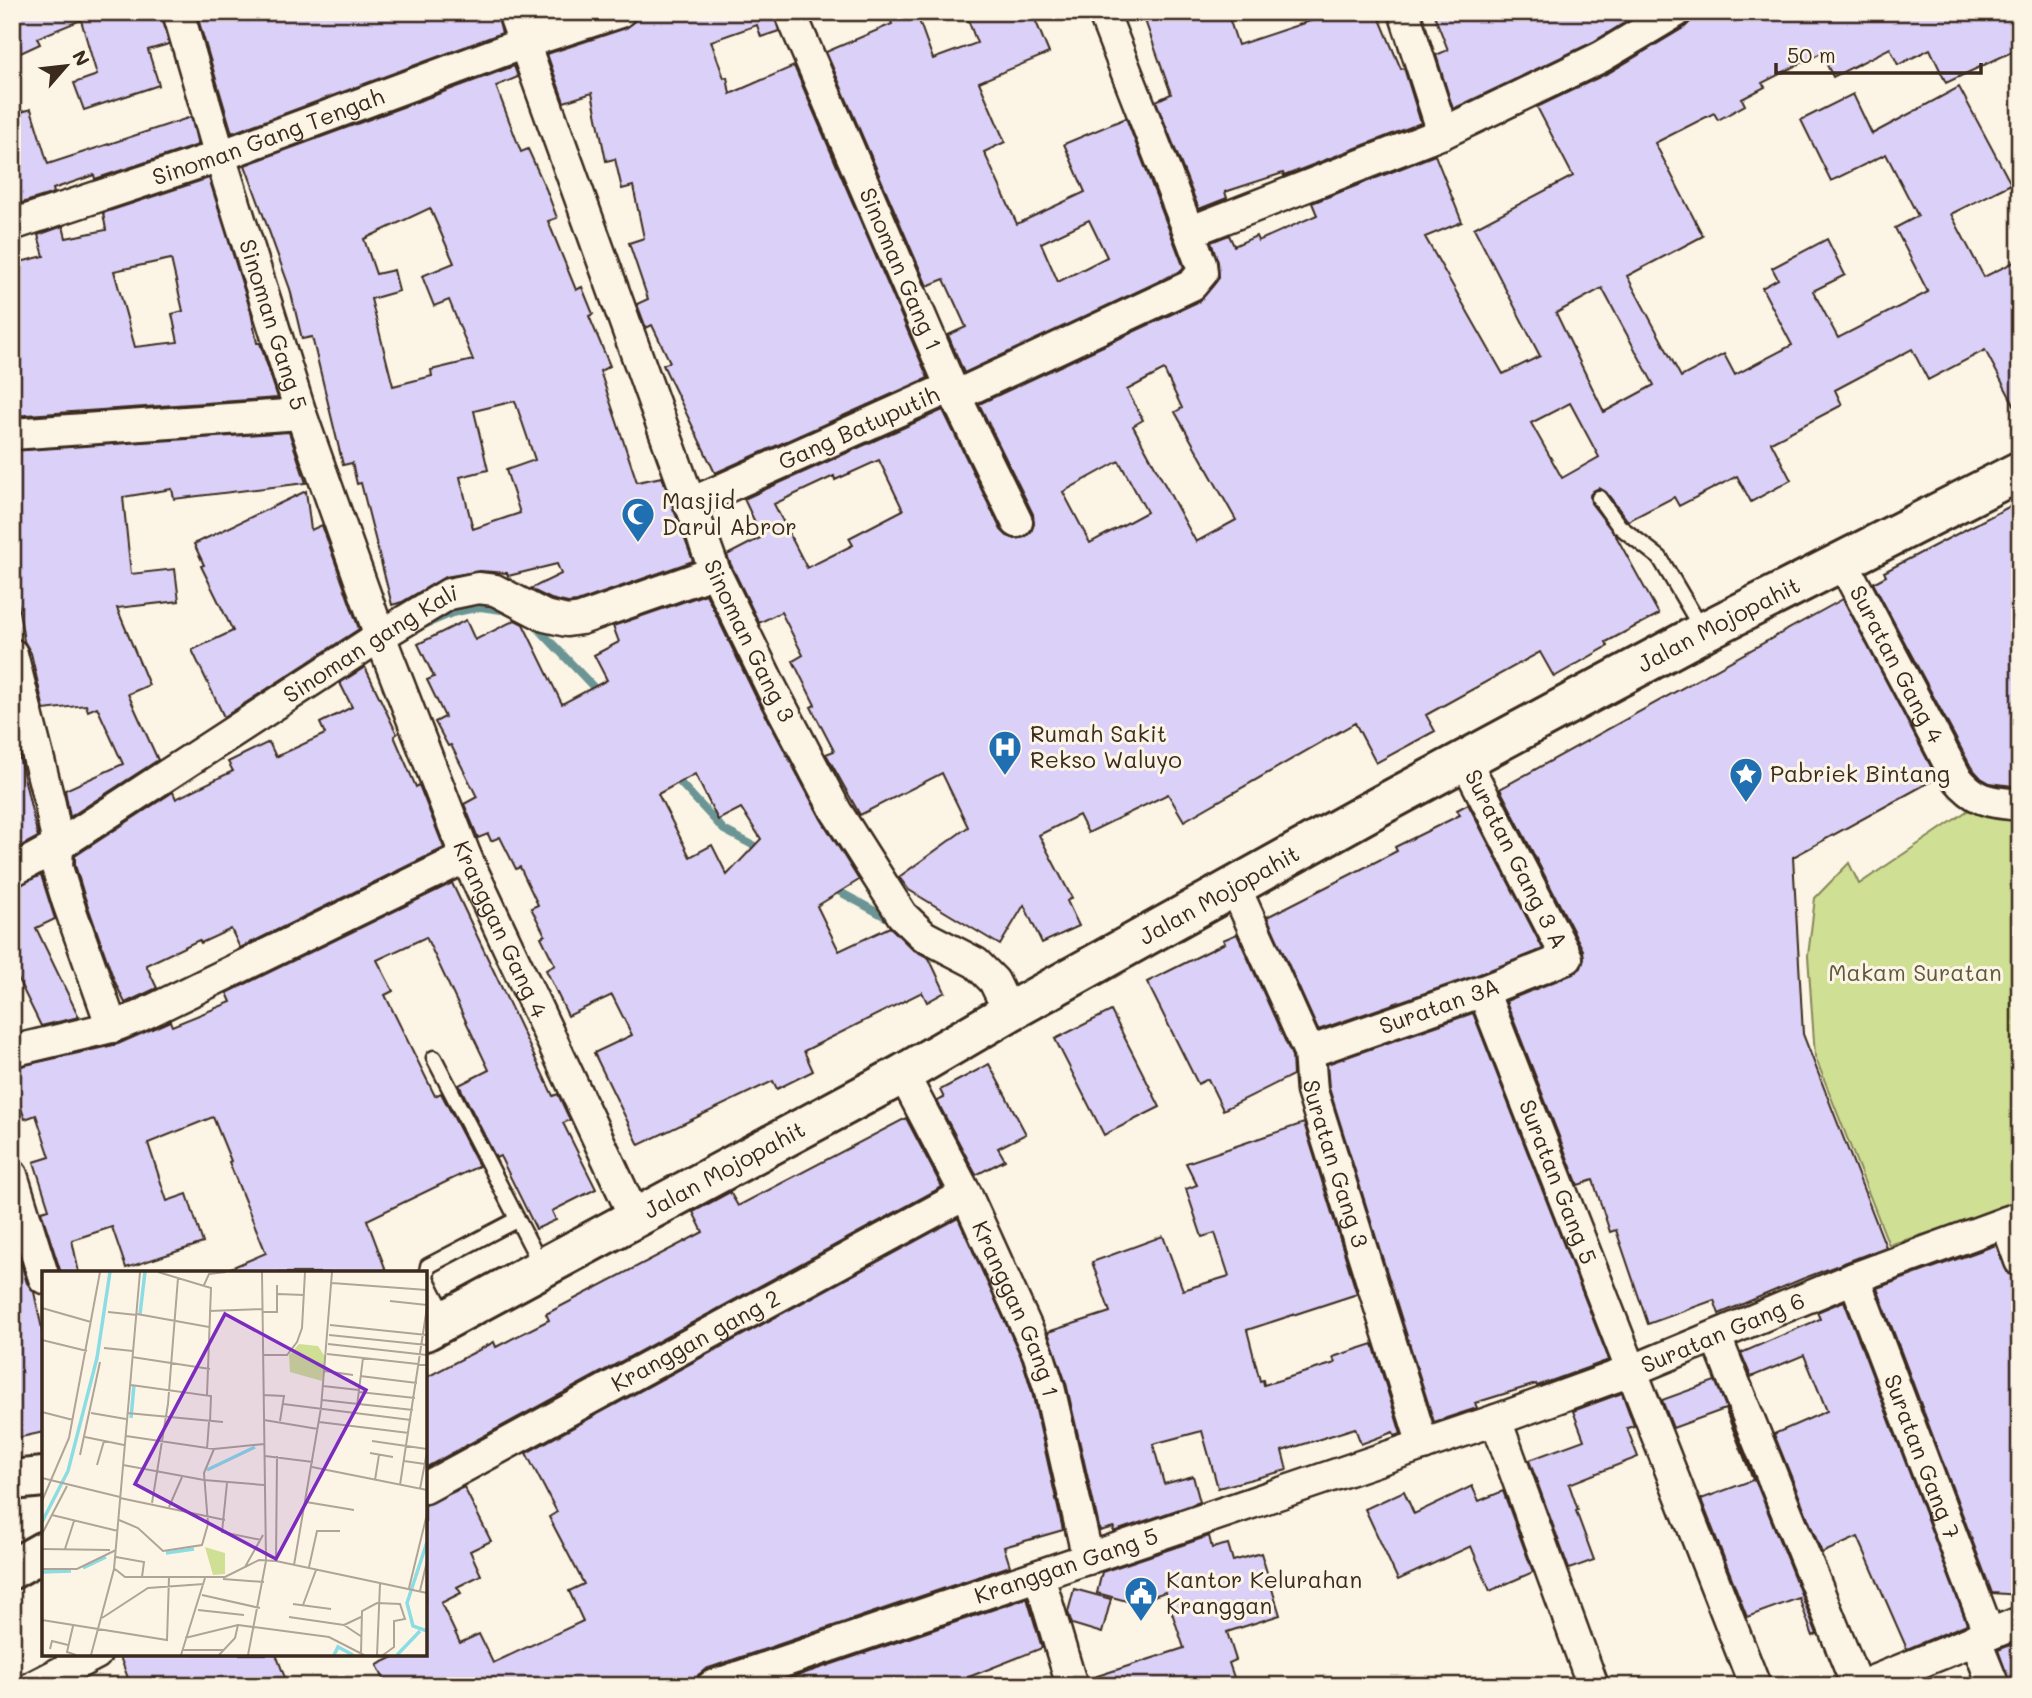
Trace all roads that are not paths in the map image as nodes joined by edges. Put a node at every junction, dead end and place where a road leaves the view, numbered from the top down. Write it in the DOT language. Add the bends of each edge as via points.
graph roads {
  1 [pos="178,12"];
  2 [pos="513,12"];
  3 [pos="620,12"];
  4 [pos="790,12"];
  5 [pos="1103,12"];
  6 [pos="1404,12"];
  7 [pos="1676,12"];
  8 [pos="524,43"];
  9 [pos="1443,133"];
  10 [pos="220,156"];
  11 [pos="12,225"];
  12 [pos="1189,232"];
  13 [pos="953,392"];
  14 [pos="301,414"];
  15 [pos="12,434"];
  16 [pos="2020,471"];
  17 [pos="1599,498"];
  18 [pos="689,504"];
  19 [pos="1017,522"];
  20 [pos="1842,561"];
  21 [pos="715,572"];
  22 [pos="1703,632"];
  23 [pos="380,636"];
  24 [pos="12,654"];
  25 [pos="1465,760"];
  26 [pos="2020,805"];
  27 [pos="57,857"];
  28 [pos="466,857"];
  29 [pos="12,871"];
  30 [pos="1235,887"];
  31 [pos="1567,958"];
  32 [pos="1483,991"];
  33 [pos="1009,1012"];
  34 [pos="112,1027"];
  35 [pos="12,1051"];
  36 [pos="1309,1052"];
  37 [pos="434,1058"];
  38 [pos="903,1074"];
  39 [pos="12,1175"];
  40 [pos="967,1194"];
  41 [pos="635,1218"];
  42 [pos="2013,1219"];
  43 [pos="516,1220"];
  44 [pos="2020,1261"];
  45 [pos="542,1268"];
  46 [pos="42,1272"];
  47 [pos="427,1272"];
  48 [pos="1854,1278"];
  49 [pos="427,1283"];
  50 [pos="436,1325"];
  51 [pos="1716,1337"];
  52 [pos="1631,1371"];
  53 [pos="1496,1420"];
  54 [pos="1423,1445"];
  55 [pos="42,1477"];
  56 [pos="12,1480"];
  57 [pos="427,1487"];
  58 [pos="42,1552"];
  59 [pos="1088,1559"];
  60 [pos="12,1569"];
  61 [pos="1039,1576"];
  62 [pos="2020,1622"];
  63 [pos="1982,1637"];
  64 [pos="92,1656"];
  65 [pos="34,1686"];
  66 [pos="712,1686"];
  67 [pos="1072,1686"];
  68 [pos="1593,1686"];
  69 [pos="1755,1686"];
  70 [pos="1859,1686"];
  71 [pos="1994,1686"];
  1 -- 10 [label="street, Sinoman Gang 5"];
  2 -- 8 [label="street, Sinoman Gang 3"];
  3 -- 8 [label="street, Sinoman Gang Tengah"];
  4 -- 13 [label="street, Sinoman Gang 1"];
  5 -- 12 [label="street"];
  6 -- 9 [label="street"];
  7 -- 9 [label="street" via="1601,57"];
  8 -- 10 [label="street, Sinoman Gang Tengah"];
  8 -- 18 [label="street, Sinoman Gang 3"];
  9 -- 12 [label="street"];
  10 -- 11 [label="street, Sinoman Gang Tengah"];
  10 -- 14 [label="street, Sinoman Gang 5"];
  12 -- 13 [label="street, Gang Batuputih" via="1202,273 1192,285"];
  13 -- 18 [label="street, Gang Batuputih"];
  13 -- 19 [label="street, Sinoman Gang 1"];
  14 -- 15 [label="street"];
  14 -- 23 [label="street, Sinoman Gang 5"];
  16 -- 20 [label="main road, Jalan Mojopahit"];
  17 -- 22 [label="lane" via="1619,526 1660,558"];
  18 -- 21 [label="street, Sinoman Gang 3"];
  20 -- 22 [label="main road, Jalan Mojopahit"];
  20 -- 26 [label="street, Suratan Gang 4" via="1956,777 1979,798"];
  21 -- 23 [label="street, Sinoman gang Kali" via="567,621 545,616 495,590 462,590"];
  21 -- 33 [label="street, Sinoman Gang 3" via="836,811 902,915 924,936 976,963 994,981"];
  22 -- 25 [label="main road, Jalan Mojopahit"];
  23 -- 27 [label="street, Sinoman gang Kali"];
  23 -- 28 [label="street, Kranggan Gang 4"];
  24 -- 27 [label="street" via="50,804"];
  25 -- 30 [label="main road, Jalan Mojopahit"];
  25 -- 31 [label="street, Suratan Gang 3 A"];
  27 -- 29 [label="street, Sinoman gang Kali"];
  27 -- 34 [label="street" via="66,900"];
  28 -- 34 [label="street"];
  28 -- 41 [label="street, Kranggan Gang 4"];
  30 -- 33 [label="main road, Jalan Mojopahit"];
  30 -- 36 [label="street, Suratan Gang 3"];
  31 -- 32 [label="street, Suratan 3A"];
  32 -- 36 [label="street, Suratan 3A"];
  32 -- 52 [label="street, Suratan Gang 5"];
  33 -- 38 [label="main road, Jalan Mojopahit"];
  34 -- 35 [label="street"];
  36 -- 54 [label="street, Suratan Gang 3" via="1312,1090"];
  37 -- 43 [label="lane"];
  38 -- 40 [label="street, Kranggan Gang 1"];
  38 -- 41 [label="main road, Jalan Mojopahit"];
  39 -- 46 [label="street"];
  40 -- 57 [label="street, Kranggan gang 2"];
  40 -- 59 [label="street, Kranggan Gang 1" via="1038,1353"];
  41 -- 45 [label="main road, Jalan Mojopahit"];
  42 -- 44 [label="street"];
  42 -- 48 [label="street, Suratan Gang 6"];
  43 -- 45 [label="lane"];
  43 -- 47 [label="lane" via="428,1266"];
  45 -- 50 [label="main road, Jalan Mojopahit"];
  48 -- 51 [label="street, Suratan Gang 6"];
  48 -- 63 [label="street, Suratan Gang 7"];
  49 -- 50 [label="lane"];
  51 -- 52 [label="street, Suratan Gang 6"];
  51 -- 70 [label="street"];
  52 -- 53 [label="street, Suratan Gang 6"];
  52 -- 69 [label="street, Suratan Gang 5"];
  53 -- 54 [label="street, Suratan Gang 6"];
  53 -- 68 [label="street"];
  54 -- 59 [label="street, Kranggan Gang 5"];
  55 -- 56 [label="main road"];
  58 -- 60 [label="main road"];
  59 -- 61 [label="street, Kranggan Gang 5"];
  61 -- 66 [label="street, Kranggan Gang 5"];
  61 -- 67 [label="street"];
  62 -- 63 [label="street"];
  63 -- 70 [label="street"];
  63 -- 71 [label="street, Suratan Gang 7"];
  64 -- 65 [label="street"];
}
